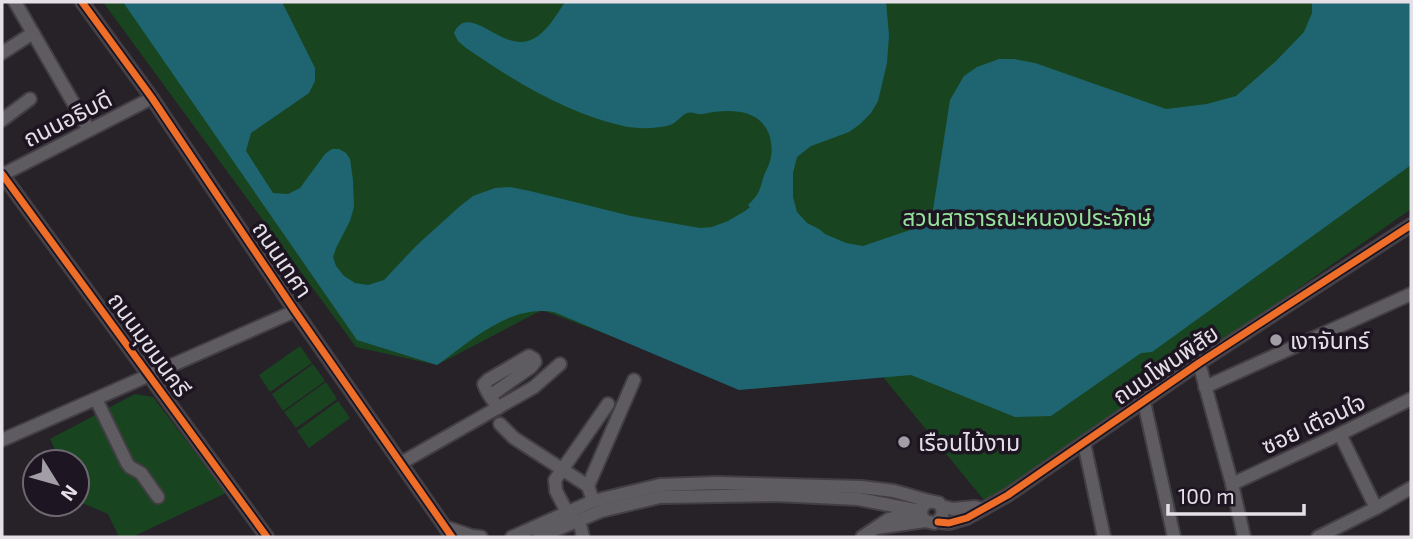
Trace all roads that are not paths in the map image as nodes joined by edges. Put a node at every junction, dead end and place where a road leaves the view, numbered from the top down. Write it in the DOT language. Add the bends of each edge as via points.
graph roads {
  1 [pos="15,2"];
  2 [pos="82,2"];
  3 [pos="33,33"];
  4 [pos="2,53"];
  5 [pos="152,98"];
  6 [pos="30,99"];
  7 [pos="2,120"];
  8 [pos="89,130"];
  9 [pos="2,175"];
  10 [pos="1411,225"];
  11 [pos="1411,294"];
  12 [pos="295,311"];
  13 [pos="1199,363"];
  14 [pos="561,364"];
  15 [pos="149,375"];
  16 [pos="634,380"];
  17 [pos="1205,387"];
  18 [pos="96,398"];
  19 [pos="1411,399"];
  20 [pos="1144,402"];
  21 [pos="608,404"];
  22 [pos="500,424"];
  23 [pos="1340,434"];
  24 [pos="2,440"];
  25 [pos="1084,443"];
  26 [pos="401,463"];
  27 [pos="561,470"];
  28 [pos="1232,484"];
  29 [pos="588,486"];
  30 [pos="1411,488"];
  31 [pos="158,497"];
  32 [pos="593,500"];
  33 [pos="892,505"];
  34 [pos="1376,508"];
  35 [pos="567,512"];
  36 [pos="931,512"];
  37 [pos="889,519"];
  38 [pos="579,520"];
  39 [pos="876,528"];
  40 [pos="448,532"];
  41 [pos="515,535"];
  42 [pos="267,537"];
  43 [pos="481,537"];
  44 [pos="498,537"];
  45 [pos="539,537"];
  46 [pos="583,537"];
  47 [pos="862,537"];
  48 [pos="1104,537"];
  49 [pos="1174,537"];
  50 [pos="1244,537"];
  51 [pos="1318,537"];
  1 -- 3 [label="street"];
  2 -- 5 [label="street, ถนนเทศา"];
  3 -- 4 [label="street"];
  3 -- 8 [label="street"];
  5 -- 8 [label="street, ถนนอธิบดี"];
  5 -- 12 [label="street, ถนนเทศา"];
  6 -- 7 [label="street"];
  8 -- 9 [label="street, ถนนอธิบดี"];
  9 -- 15 [label="street, ถนนมุขมนครี"];
  10 -- 13 [label="street, ถนนโพนพิสัย"];
  11 -- 17 [label="street"];
  12 -- 15 [label="street"];
  12 -- 26 [label="street, ถนนเทศา"];
  13 -- 17 [label="street"];
  13 -- 20 [label="street, ถนนโพนพิสัย"];
  14 -- 26 [label="street" via="534,387 494,402"];
  15 -- 18 [label="street"];
  15 -- 42 [label="street, ถนนมุขมนครี"];
  16 -- 29 [label="street"];
  17 -- 28 [label="street"];
  18 -- 24 [label="street"];
  18 -- 31 [label="street" via="127,463 141,473"];
  19 -- 23 [label="street, ซอย เตือนใจ"];
  20 -- 25 [label="street, ถนนโพนพิสัย"];
  20 -- 49 [label="street"];
  21 -- 27 [label="street"];
  22 -- 27 [label="street"];
  23 -- 28 [label="street, ซอย เตือนใจ"];
  23 -- 34 [label="street"];
  25 -- 36 [label="street, ถนนโพนพิสัย" via="975,514 957,521"];
  25 -- 48 [label="street"];
  26 -- 40 [label="street, ถนนเทศา"];
  27 -- 29 [label="street"];
  27 -- 35 [label="street" via="555,486"];
  28 -- 50 [label="street"];
  29 -- 32 [label="street"];
  30 -- 34 [label="street"];
  32 -- 35 [label="street, ถนนโพนพิสัย"];
  32 -- 36 [label="street, ถนนโพนพิสัย" via="660,485 861,487 894,491"];
  33 -- 36 [label="street, ถนนโพนพิสัย"];
  33 -- 37 [label="street"];
  33 -- 38 [label="street, ถนนโพนพิสัย" via="775,495 660,497"];
  34 -- 51 [label="street"];
  35 -- 41 [label="street, ถนนโพนพิสัย"];
  36 -- 37 [label="street"];
  36 -- 39 [label="street"];
  37 -- 39 [label="street"];
  38 -- 45 [label="street, ถนนโพนพิสัย"];
  38 -- 46 [label="street"];
  39 -- 47 [label="street"];
  40 -- 43 [label="street"];
  41 -- 44 [label="street, ถนนโพนพิสัย"];
}
